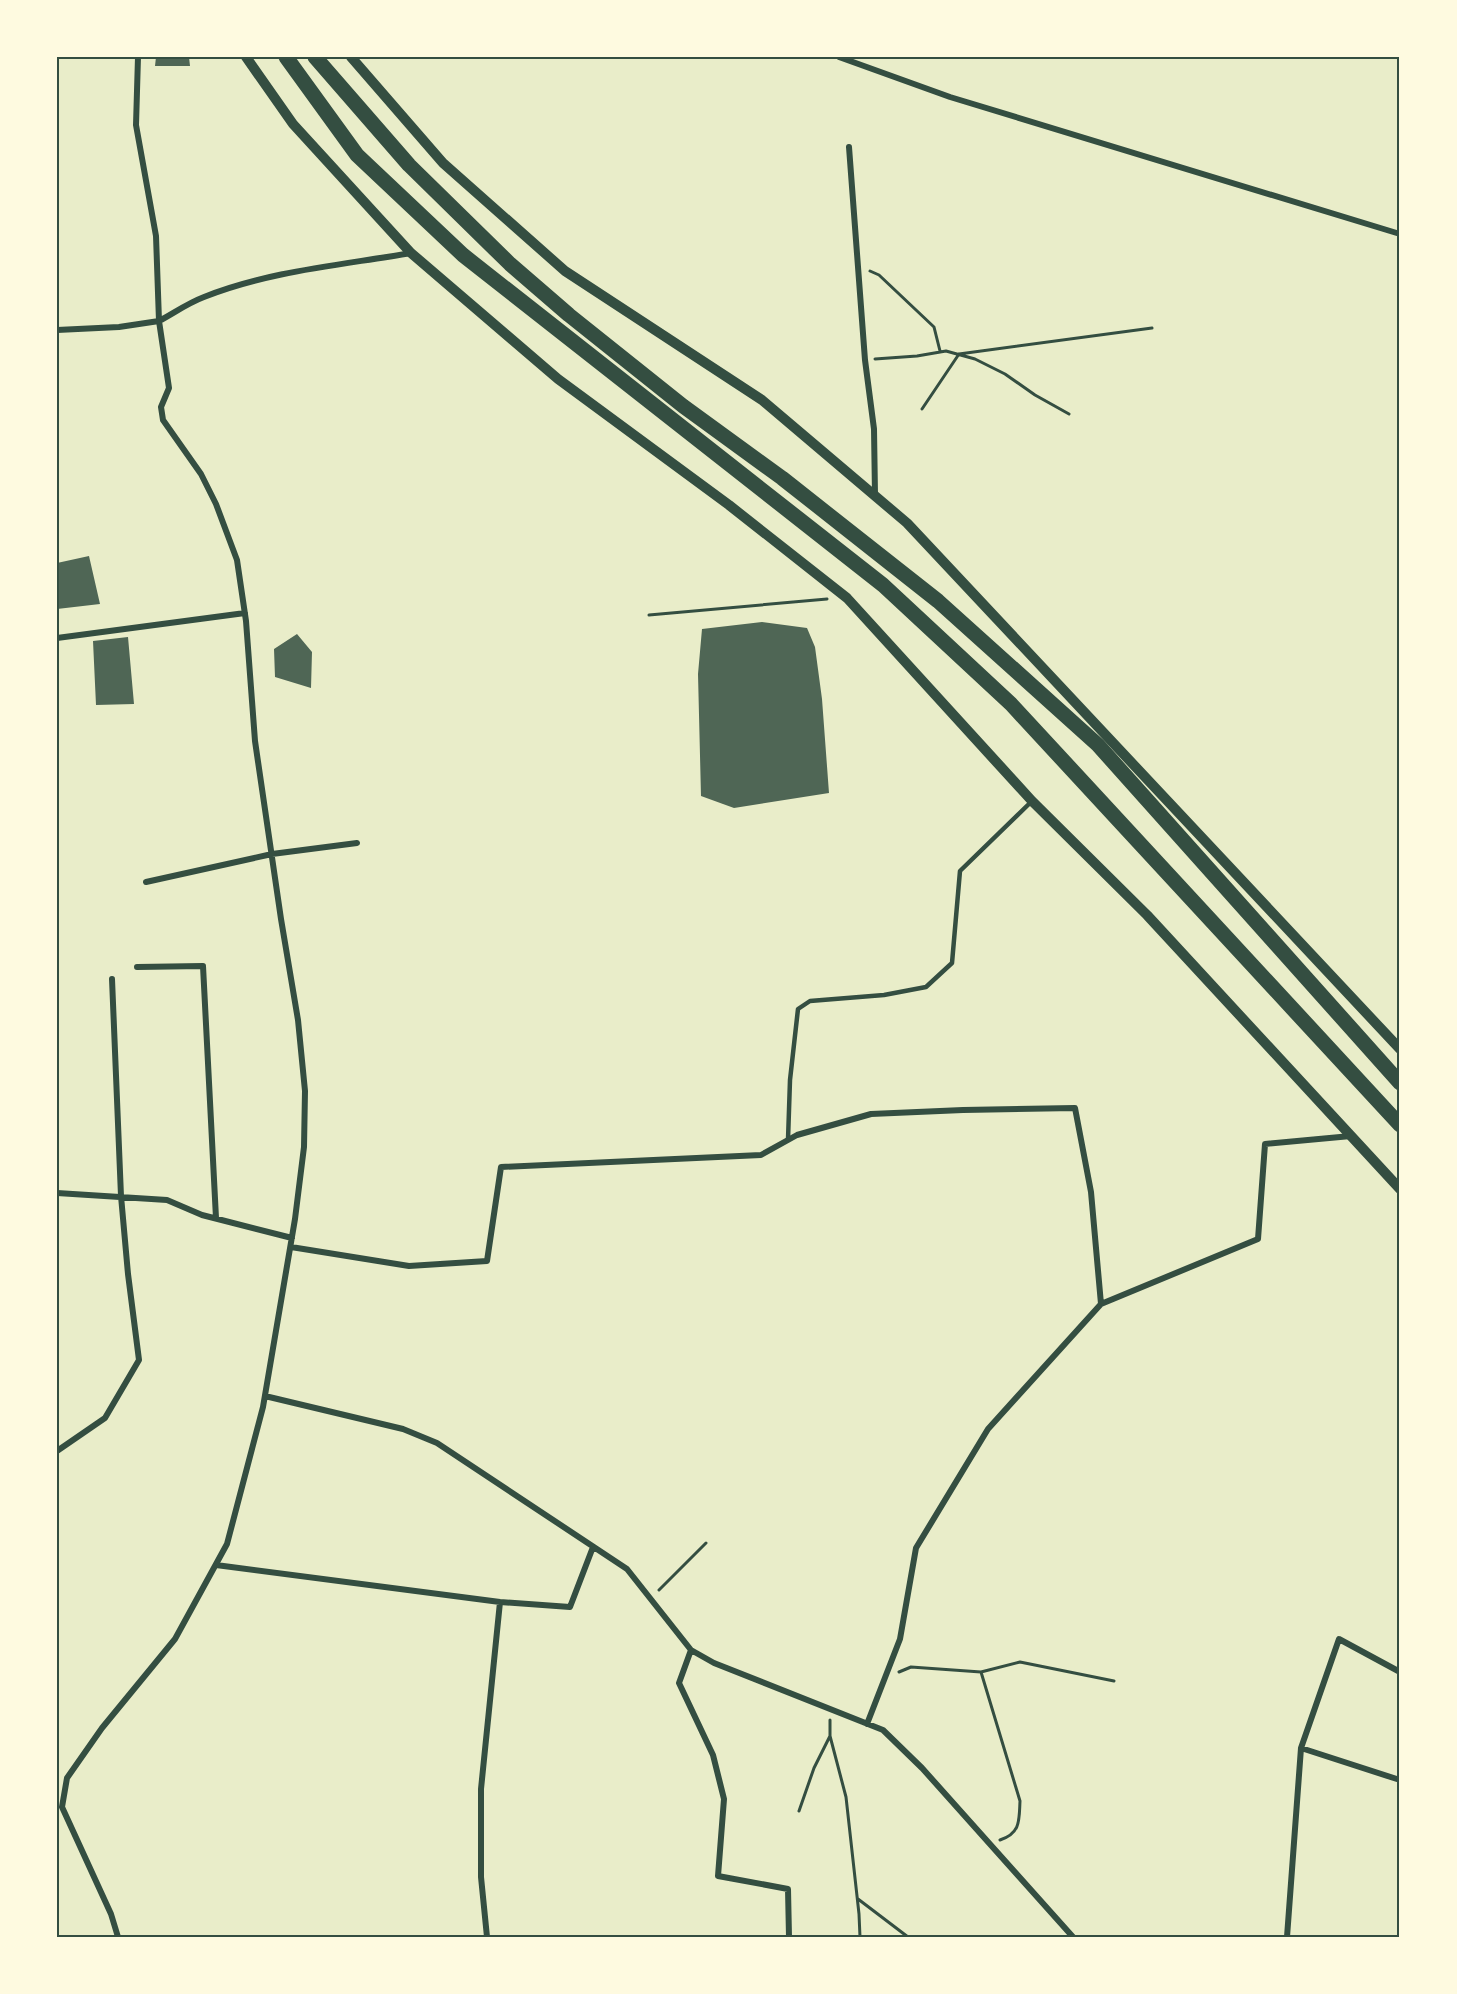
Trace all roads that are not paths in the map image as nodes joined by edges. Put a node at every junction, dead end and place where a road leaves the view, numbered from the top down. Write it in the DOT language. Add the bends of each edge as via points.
graph roads {
  1 [pos="138,57"];
  2 [pos="246,57"];
  3 [pos="286,57"];
  4 [pos="315,57"];
  5 [pos="351,57"];
  6 [pos="839,57"];
  7 [pos="849,147"];
  8 [pos="1400,234"];
  9 [pos="411,253"];
  10 [pos="159,321"];
  11 [pos="57,330"];
  12 [pos="875,495"];
  13 [pos="245,613"];
  14 [pos="57,638"];
  15 [pos="1032,801"];
  16 [pos="357,843"];
  17 [pos="273,854"];
  18 [pos="146,882"];
  19 [pos="137,966"];
  20 [pos="112,980"];
  21 [pos="1400,1049"];
  22 [pos="1400,1083"];
  23 [pos="1400,1125"];
  24 [pos="1351,1136"];
  25 [pos="788,1140"];
  26 [pos="1400,1189"];
  27 [pos="57,1193"];
  28 [pos="121,1196"];
  29 [pos="216,1218"];
  30 [pos="292,1238"];
  31 [pos="291,1247"];
  32 [pos="1101,1304"];
  33 [pos="265,1396"];
  34 [pos="57,1451"];
  35 [pos="593,1547"];
  36 [pos="216,1565"];
  37 [pos="500,1602"];
  38 [pos="691,1650"];
  39 [pos="1400,1672"];
  40 [pos="867,1724"];
  41 [pos="1301,1748"];
  42 [pos="1400,1780"];
  43 [pos="118,1937"];
  44 [pos="487,1937"];
  45 [pos="789,1937"];
  46 [pos="1073,1937"];
  47 [pos="1287,1937"];
  1 -- 10 [label="street" via="136,125 156,236"];
  2 -- 9 [label="street" via="293,124"];
  3 -- 23 [label="highway" via="357,155 463,255 883,585 1011,704"];
  4 -- 22 [label="highway" via="409,165 535,286 683,406 938,601 1098,745"];
  5 -- 12 [label="street" via="443,163 565,271 762,400"];
  6 -- 8 [label="street" via="950,97"];
  7 -- 12 [label="street" via="874,429"];
  9 -- 10 [label="street" via="236,286 201,298"];
  9 -- 15 [label="street" via="558,378 847,598"];
  10 -- 11 [label="street"];
  10 -- 13 [label="street" via="169,388 161,413 216,504 237,560"];
  12 -- 21 [label="street" via="907,522"];
  13 -- 14 [label="street"];
  13 -- 17 [label="street" via="255,741"];
  15 -- 24 [label="street" via="1147,915"];
  15 -- 25 [label="lane" via="960,871 952,963 926,987 810,1001 798,1009"];
  16 -- 17 [label="street"];
  17 -- 18 [label="street"];
  17 -- 30 [label="street" via="305,1090"];
  19 -- 29 [label="street" via="203,966"];
  20 -- 28 [label="street"];
  24 -- 26 [label="street"];
  24 -- 32 [label="street" via="1265,1144 1258,1239"];
  25 -- 31 [label="street" via="761,1155 501,1167 487,1261 409,1266"];
  25 -- 32 [label="street" via="871,1114 1075,1108 1091,1192"];
  27 -- 28 [label="street"];
  28 -- 29 [label="street" via="167,1200"];
  28 -- 34 [label="street" via="139,1360 105,1418"];
  29 -- 30 [label="street"];
  30 -- 31 [label="street"];
  31 -- 33 [label="street"];
  32 -- 40 [label="street" via="988,1429 916,1548 900,1639"];
  33 -- 35 [label="street" via="403,1429 437,1443"];
  33 -- 36 [label="street" via="227,1544"];
  35 -- 37 [label="street" via="570,1607"];
  35 -- 38 [label="street" via="627,1569"];
  36 -- 37 [label="street"];
  36 -- 43 [label="street" via="175,1639 102,1728 67,1778 62,1807"];
  37 -- 44 [label="street" via="481,1789 481,1877"];
  38 -- 40 [label="street" via="714,1663"];
  38 -- 45 [label="street" via="679,1683 713,1755 724,1799 718,1876 788,1889"];
  39 -- 41 [label="street" via="1339,1639"];
  40 -- 46 [label="street" via="883,1731 922,1767"];
  41 -- 42 [label="street"];
  41 -- 47 [label="street"];
}
